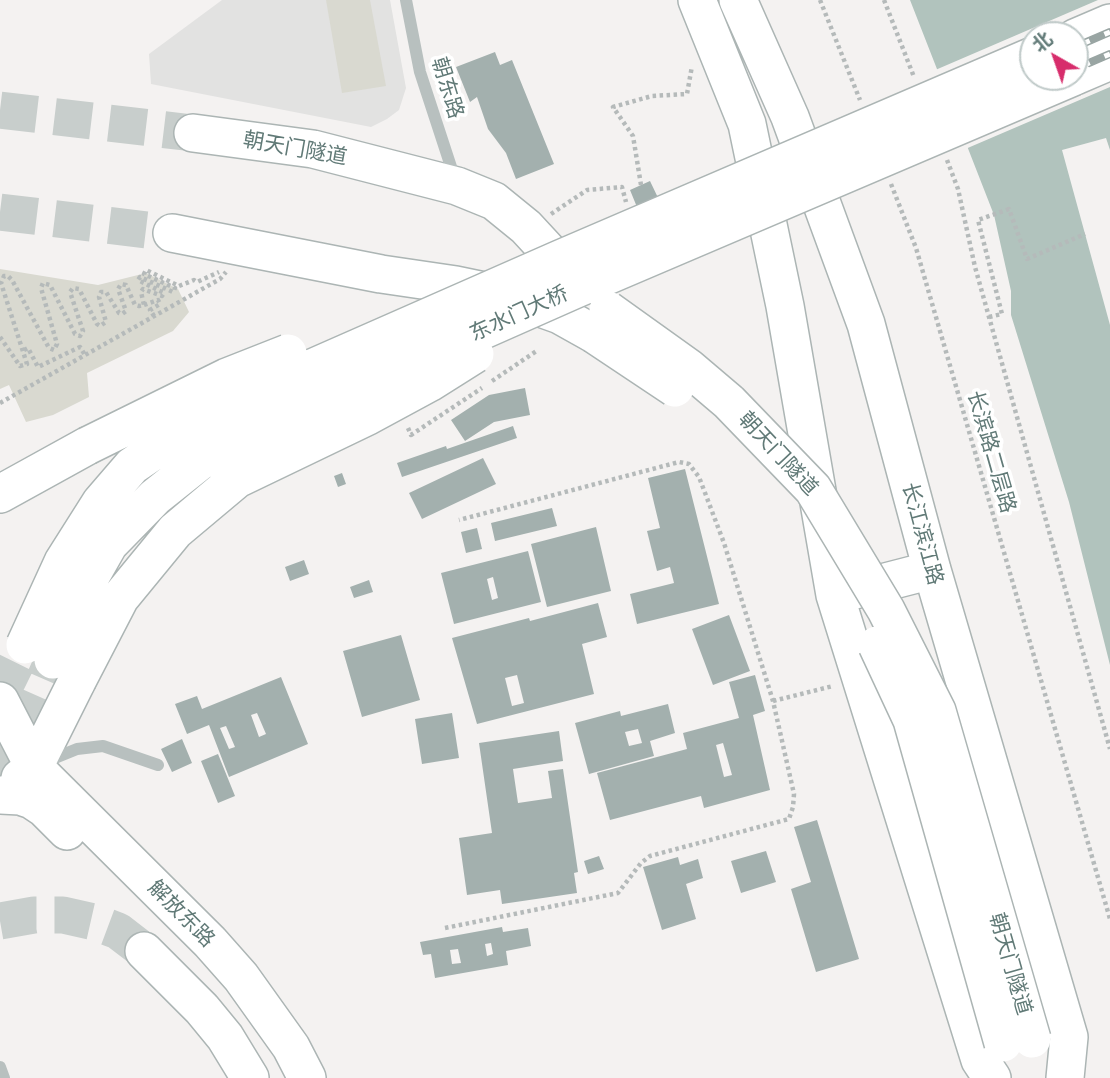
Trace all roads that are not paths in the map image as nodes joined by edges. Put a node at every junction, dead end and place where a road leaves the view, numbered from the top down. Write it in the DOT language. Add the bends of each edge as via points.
graph roads {
  1 [pos="406,0"];
  2 [pos="696,0"];
  3 [pos="738,0"];
  4 [pos="1110,23"];
  5 [pos="1089,32"];
  6 [pos="1110,61"];
  7 [pos="1019,63"];
  8 [pos="1089,70"];
  9 [pos="1038,91"];
  10 [pos="192,133"];
  11 [pos="457,186"];
  12 [pos="172,233"];
  13 [pos="568,274"];
  14 [pos="601,322"];
  15 [pos="6,482"];
  16 [pos="932,570"];
  17 [pos="835,595"];
  18 [pos="52,662"];
  19 [pos="0,701"];
  20 [pos="158,765"];
  21 [pos="34,766"];
  22 [pos="0,789"];
  23 [pos="0,795"];
  24 [pos="144,951"];
  25 [pos="1014,1053"];
  26 [pos="250,1078"];
  27 [pos="281,1078"];
  28 [pos="307,1078"];
  29 [pos="992,1078"];
  30 [pos="1057,1078"];
  31 [pos="1065,1078"];
  1 -- 11 [label="street, 朝东路" via="420,72"];
  2 -- 17 [label="main road" via="747,124 785,306"];
  3 -- 16 [label="main road, 长江滨江路" via="790,117 866,324"];
  4 -- 5 [label="main road"];
  6 -- 8 [label="main road, 东水门大桥"];
  7 -- 13 [label="main road, 东水门大桥, bridge"];
  9 -- 13 [label="main road, 东水门大桥, bridge"];
  10 -- 11 [label="main road, 朝天门隧道" via="313,149"];
  11 -- 14 [label="main road, 朝天门隧道" via="494,201 526,227"];
  12 -- 14 [label="main road, 朝天门隧道" via="456,285"];
  13 -- 15 [label="main road, bridge" via="352,329 226,377"];
  13 -- 18 [label="main road, bridge" via="429,383 237,479 175,531 120,598"];
  13 -- 18 [label="main road, 东水门大桥, bridge" via="253,394 192,425 132,466 101,502 63,562"];
  14 -- 25 [label="main road, 朝天门隧道, bridge" via="689,368 729,402 813,489 886,610 937,711"];
  16 -- 17 [label="main road"];
  16 -- 31 [label="main road, 长江滨江路" via="1069,1037"];
  17 -- 29 [label="main road" via="980,1060"];
  18 -- 21 [label="main road"];
  19 -- 21 [label="main road, 解放东路"];
  20 -- 21 [label="street" via="103,746 77,748"];
  21 -- 22 [label="main road"];
  21 -- 28 [label="main road, 解放东路" via="241,977"];
  23 -- 27 [label="main road, 解放东路" via="32,800 64,827 224,993"];
  24 -- 26 [label="main road" via="202,1009"];
  25 -- 30 [label="main road, 朝天门隧道"];
}
